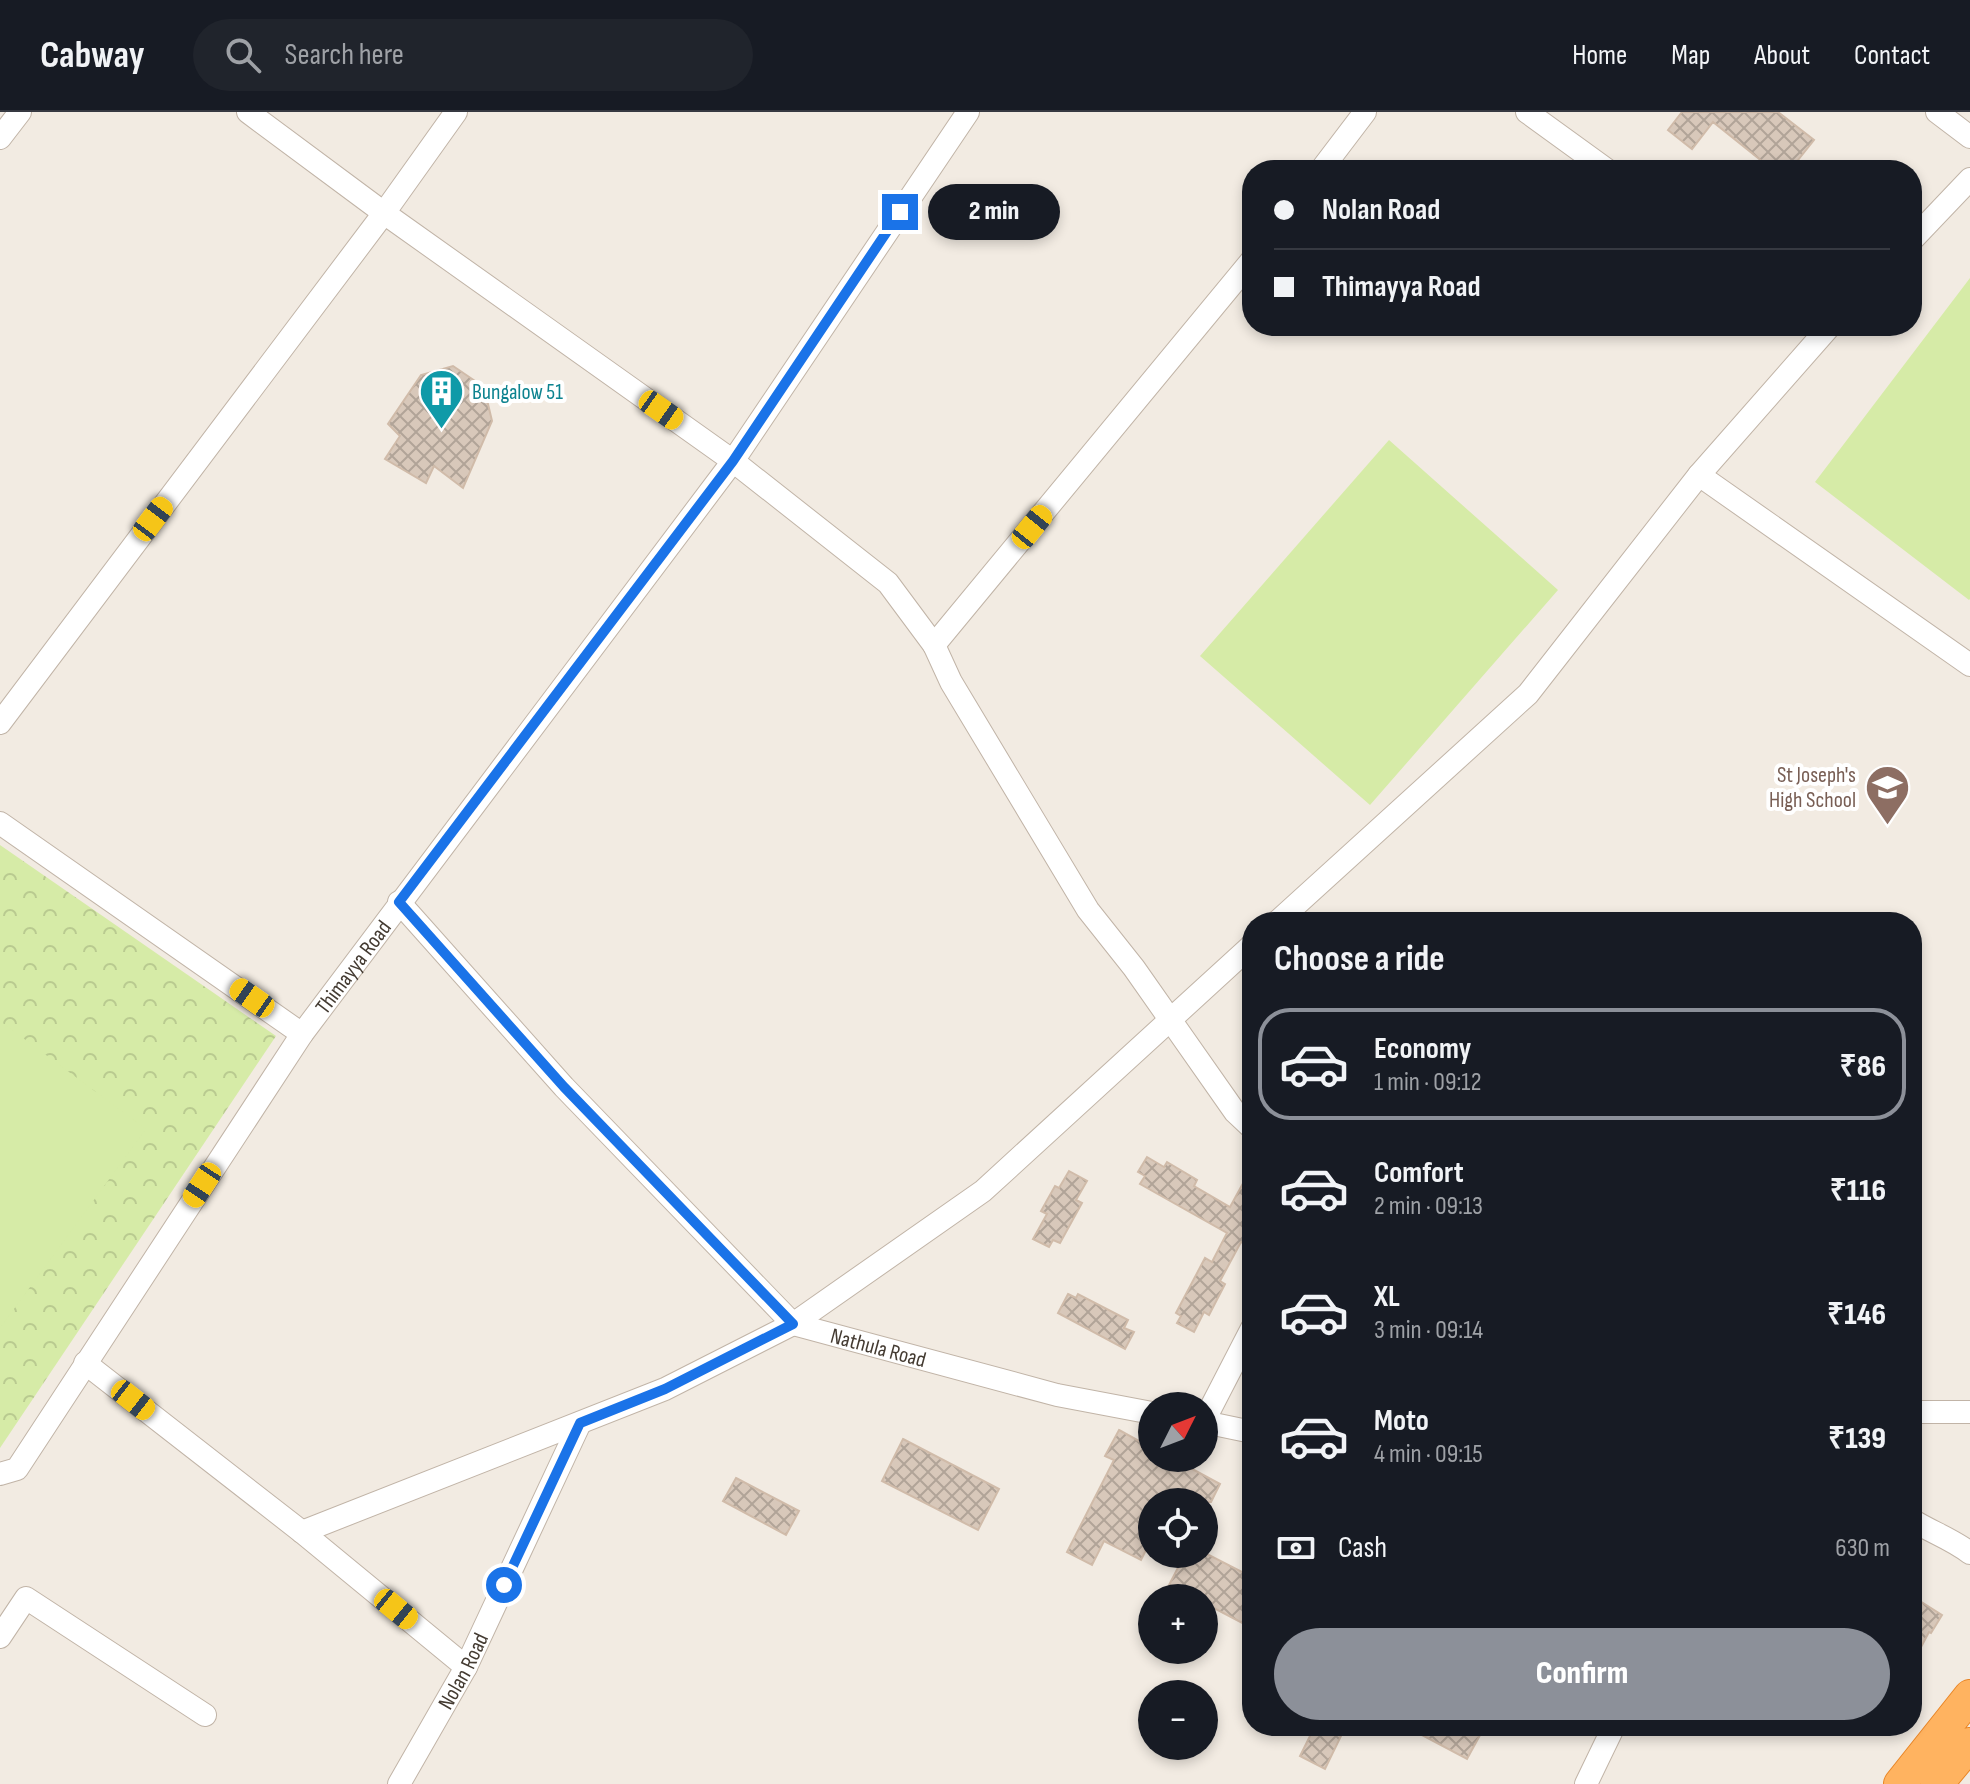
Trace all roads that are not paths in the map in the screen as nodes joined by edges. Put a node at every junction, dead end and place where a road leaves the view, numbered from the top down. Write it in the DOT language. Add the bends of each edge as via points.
graph roads {
  1 [pos="20,112"];
  2 [pos="248,112"];
  3 [pos="456,112"];
  4 [pos="968,112"];
  5 [pos="1365,112"];
  6 [pos="1527,112"];
  7 [pos="1937,112"];
  8 [pos="1970,137"];
  9 [pos="0,138"];
  10 [pos="1329,160"];
  11 [pos="1593,160"];
  12 [pos="1970,179"];
  13 [pos="384,213"];
  14 [pos="1922,229"];
  15 [pos="1242,272"];
  16 [pos="1819,336"];
  17 [pos="733,461"];
  18 [pos="1699,475"];
  19 [pos="934,645"];
  20 [pos="1970,665"];
  21 [pos="0,723"];
  22 [pos="0,823"];
  23 [pos="399,902"];
  24 [pos="1288,912"];
  25 [pos="1242,954"];
  26 [pos="1169,1020"];
  27 [pos="302,1034"];
  28 [pos="1242,1119"];
  29 [pos="793,1324"];
  30 [pos="1242,1348"];
  31 [pos="85,1363"];
  32 [pos="1218,1395"];
  33 [pos="1138,1410"];
  34 [pos="1922,1412"];
  35 [pos="1970,1412"];
  36 [pos="580,1423"];
  37 [pos="1218,1425"];
  38 [pos="1242,1430"];
  39 [pos="0,1474"];
  40 [pos="1922,1526"];
  41 [pos="302,1532"];
  42 [pos="1970,1553"];
  43 [pos="0,1637"];
  44 [pos="466,1667"];
  45 [pos="1970,1696"];
  46 [pos="205,1715"];
  47 [pos="1609,1736"];
  48 [pos="1970,1744"];
  49 [pos="399,1784"];
  50 [pos="1586,1784"];
  51 [pos="1900,1784"];
  52 [pos="1937,1784"];
  1 -- 9 [label="street"];
  2 -- 13 [label="street"];
  3 -- 13 [label="street"];
  4 -- 17 [label="street, Thimayya Road"];
  5 -- 10 [label="street"];
  6 -- 11 [label="street"];
  7 -- 8 [label="street"];
  12 -- 14 [label="street"];
  13 -- 17 [label="street"];
  13 -- 21 [label="street"];
  15 -- 19 [label="street"];
  16 -- 18 [label="street"];
  17 -- 19 [label="street" via="888,583"];
  17 -- 23 [label="street, Thimayya Road"];
  18 -- 20 [label="street"];
  18 -- 24 [label="street" via="1528,694"];
  19 -- 26 [label="street" via="1088,910"];
  22 -- 27 [label="street"];
  23 -- 27 [label="street, Thimayya Road"];
  23 -- 29 [label="street" via="564,1087"];
  25 -- 26 [label="street"];
  26 -- 28 [label="street"];
  26 -- 29 [label="street" via="983,1191"];
  27 -- 31 [label="street, Thimayya Road"];
  29 -- 33 [label="street, Nathula Road" via="1057,1395"];
  29 -- 36 [label="street" via="665,1389"];
  30 -- 32 [label="street"];
  31 -- 39 [label="street, Thimayya Road" via="17,1469"];
  31 -- 41 [label="street"];
  34 -- 35 [label="street"];
  36 -- 41 [label="street"];
  36 -- 44 [label="street, Nolan Road"];
  37 -- 38 [label="street"];
  40 -- 42 [label="street"];
  41 -- 44 [label="street"];
  43 -- 46 [label="street" via="26,1598"];
  44 -- 49 [label="street, Nolan Road"];
  45 -- 51 [label="highway"];
  47 -- 50 [label="street"];
  48 -- 52 [label="highway"];
}
